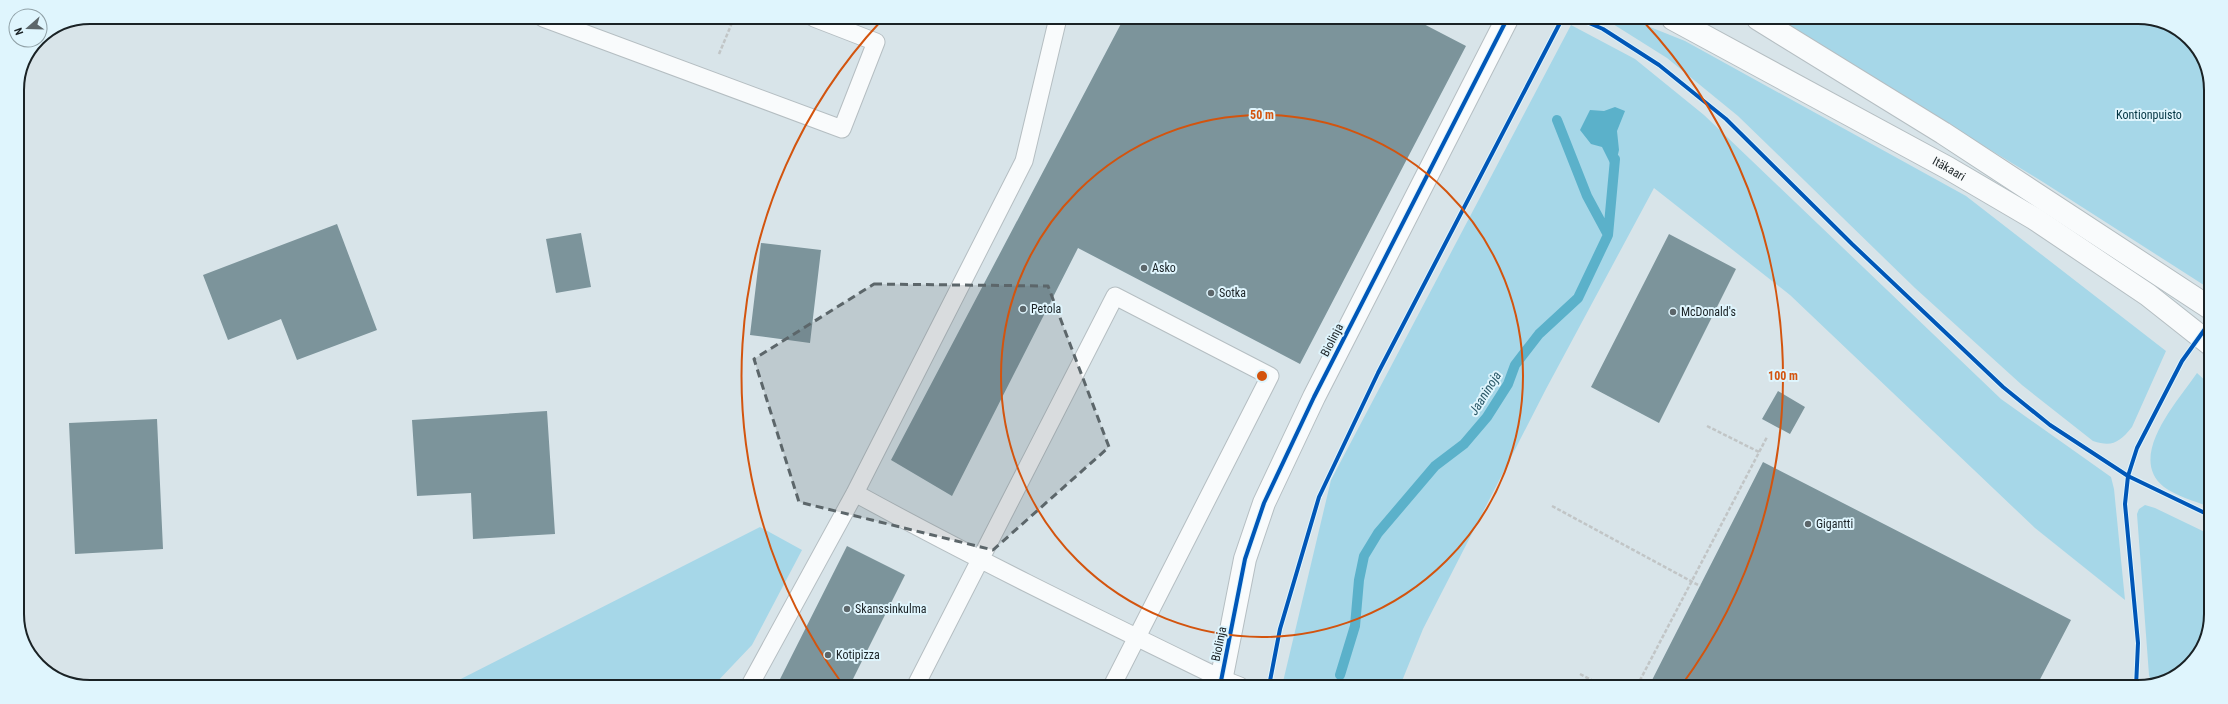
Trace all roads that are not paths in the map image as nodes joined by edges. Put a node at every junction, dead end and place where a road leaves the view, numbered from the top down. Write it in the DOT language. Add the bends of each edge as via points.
graph roads {
  1 [pos="560,24"];
  2 [pos="830,24"];
  3 [pos="1057,24"];
  4 [pos="1504,24"];
  5 [pos="1682,24"];
  6 [pos="1766,24"];
  7 [pos="2204,304"];
  8 [pos="2204,339"];
  9 [pos="855,493"];
  10 [pos="980,560"];
  11 [pos="1136,638"];
  12 [pos="753,680"];
  13 [pos="919,680"];
  14 [pos="1115,680"];
  15 [pos="1219,680"];
  16 [pos="1228,680"];
  1 -- 2 [label="lane" via="842,129 876,42"];
  3 -- 9 [label="lane" via="1024,161"];
  4 -- 16 [label="street, Biolinja" via="1314,397 1264,503 1245,559"];
  5 -- 8 [label="street, Itäkaari" via="1948,168 2035,219 2148,295"];
  6 -- 7 [label="street" via="1943,133"];
  9 -- 10 [label="lane"];
  9 -- 12 [label="lane"];
  10 -- 11 [label="lane"];
  10 -- 11 [label="lane" via="1115,296 1270,376"];
  10 -- 13 [label="lane"];
  11 -- 14 [label="lane"];
  11 -- 15 [label="lane"];
}
